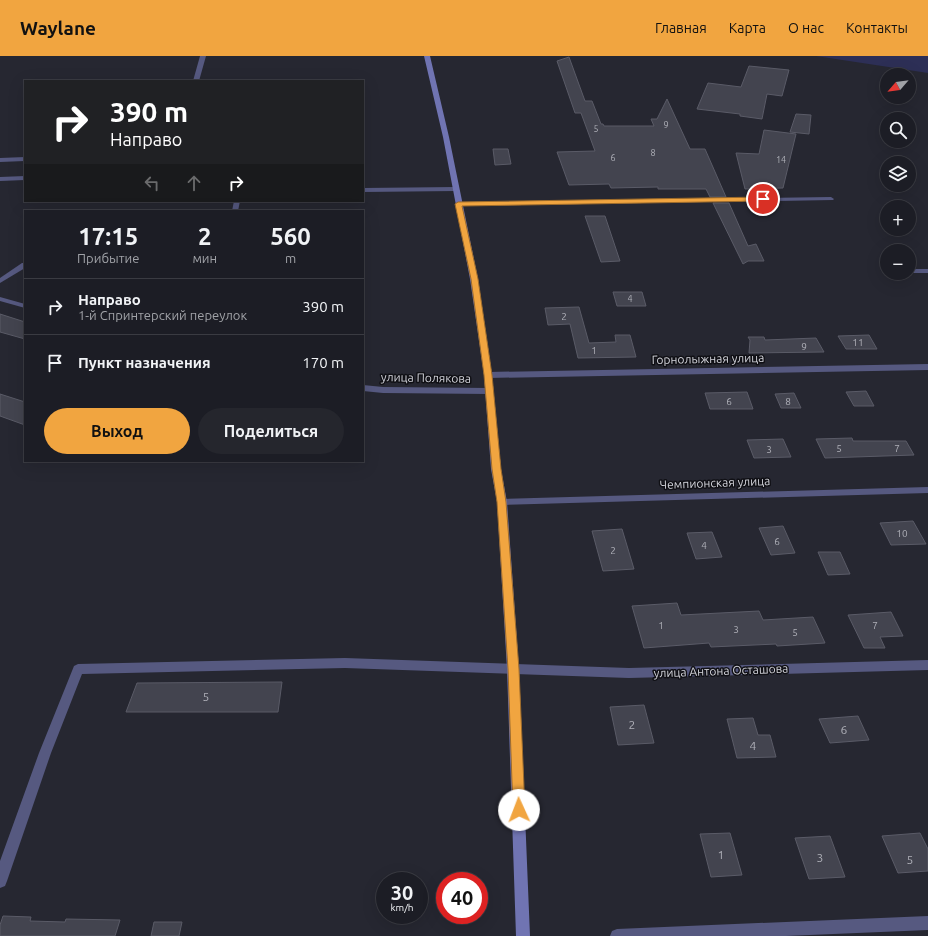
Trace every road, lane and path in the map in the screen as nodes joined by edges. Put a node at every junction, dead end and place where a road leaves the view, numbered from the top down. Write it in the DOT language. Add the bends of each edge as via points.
graph roads {
  1 [pos="203,56"];
  2 [pos="427,56"];
  3 [pos="196,80"];
  4 [pos="24,159"];
  5 [pos="0,160"];
  6 [pos="24,178"];
  7 [pos="0,179"];
  8 [pos="456,189"];
  9 [pos="364,190"];
  10 [pos="831,199"];
  11 [pos="458,204"];
  12 [pos="24,266"];
  13 [pos="916,271"];
  14 [pos="928,271"];
  15 [pos="0,281"];
  16 [pos="0,299"];
  17 [pos="24,306"];
  18 [pos="928,367"];
  19 [pos="488,375"];
  20 [pos="364,388"];
  21 [pos="489,391"];
  22 [pos="928,490"];
  23 [pos="502,502"];
  24 [pos="928,665"];
  25 [pos="513,669"];
  26 [pos="0,881"];
  27 [pos="928,923"];
  28 [pos="523,936"];
  29 [pos="617,936"];
  1 -- 3 [label="street"];
  2 -- 8 [label="street"];
  4 -- 5 [label="street"];
  6 -- 7 [label="street"];
  8 -- 9 [label="street"];
  8 -- 11 [label="street"];
  10 -- 11 [label="street"];
  11 -- 19 [label="street" via="474,279"];
  12 -- 15 [label="street"];
  13 -- 14 [label="street"];
  16 -- 17 [label="street"];
  18 -- 19 [label="street, Горнолыжная улица"];
  19 -- 21 [label="street"];
  20 -- 21 [label="street, улица Полякова"];
  21 -- 23 [label="street" via="496,469"];
  22 -- 23 [label="street, Чемпионская улица"];
  23 -- 25 [label="street"];
  24 -- 25 [label="street, улица Антона Осташова" via="629,673"];
  25 -- 26 [label="street, улица Антона Осташова" via="345,663 78,669"];
  25 -- 28 [label="street"];
  27 -- 29 [label="street"];
}
